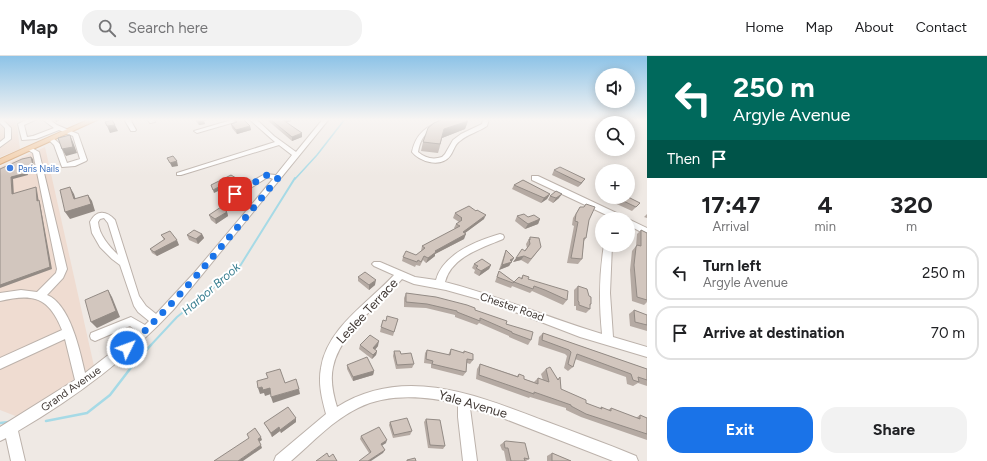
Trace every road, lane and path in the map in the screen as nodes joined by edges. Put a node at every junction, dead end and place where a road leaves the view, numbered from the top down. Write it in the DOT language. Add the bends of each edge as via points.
graph roads {
  1 [pos="8,138"];
  2 [pos="24,138"];
  3 [pos="34,138"];
  4 [pos="56,138"];
  5 [pos="77,138"];
  6 [pos="274,138"];
  7 [pos="310,138"];
  8 [pos="421,138"];
  9 [pos="458,138"];
  10 [pos="51,140"];
  11 [pos="279,142"];
  12 [pos="0,145"];
  13 [pos="30,148"];
  14 [pos="296,155"];
  15 [pos="0,162"];
  16 [pos="179,174"];
  17 [pos="278,178"];
  18 [pos="535,178"];
  19 [pos="222,202"];
  20 [pos="605,212"];
  21 [pos="635,226"];
  22 [pos="647,232"];
  23 [pos="500,237"];
  24 [pos="607,252"];
  25 [pos="124,262"];
  26 [pos="377,264"];
  27 [pos="400,275"];
  28 [pos="440,285"];
  29 [pos="39,296"];
  30 [pos="0,297"];
  31 [pos="157,320"];
  32 [pos="145,331"];
  33 [pos="67,333"];
  34 [pos="95,336"];
  35 [pos="608,340"];
  36 [pos="647,352"];
  37 [pos="0,364"];
  38 [pos="82,383"];
  39 [pos="464,399"];
  40 [pos="333,417"];
  41 [pos="6,431"];
  42 [pos="18,461"];
  43 [pos="281,461"];
  44 [pos="470,461"];
  45 [pos="631,461"];
  1 -- 12 [label="street"];
  2 -- 3 [label="street"];
  4 -- 10 [label="main road"];
  5 -- 10 [label="street" via="84,158 70,166 64,166 57,144"];
  6 -- 11 [label="street"];
  7 -- 14 [label="street, Grand Avenue"];
  8 -- 9 [label="street" via="415,152 422,158 433,160 447,156 453,142"];
  10 -- 13 [label="main road"];
  11 -- 14 [label="street"];
  11 -- 16 [label="street"];
  13 -- 15 [label="main road"];
  13 -- 29 [label="street" via="36,152 62,269 60,275"];
  14 -- 17 [label="street, Grand Avenue"];
  17 -- 19 [label="street" via="267,175"];
  17 -- 31 [label="street, Grand Avenue"];
  18 -- 20 [label="street"];
  21 -- 22 [label="street"];
  23 -- 28 [label="street" via="466,252 456,260 447,268 440,279"];
  24 -- 35 [label="street" via="604,271"];
  25 -- 25 [label="street" via="110,253 99,238 94,222 101,215 107,216 112,222"];
  25 -- 31 [label="street" via="138,306 148,316"];
  26 -- 27 [label="street, Chester Road"];
  27 -- 28 [label="street, Chester Road"];
  27 -- 40 [label="street, Leslee Terrace" via="342,334 330,352 325,375"];
  28 -- 35 [label="street, Chester Road" via="491,299"];
  29 -- 30 [label="street" via="31,293 13,293"];
  29 -- 33 [label="street" via="49,300 62,319"];
  31 -- 32 [label="street, Grand Avenue"];
  32 -- 34 [label="street" via="131,321"];
  32 -- 38 [label="street, Grand Avenue"];
  33 -- 37 [label="street"];
  33 -- 38 [label="street"];
  35 -- 36 [label="street, Chester Road"];
  38 -- 41 [label="street, Grand Avenue" via="37,414"];
  39 -- 40 [label="street, Yale Avenue" via="433,392 398,392 364,399"];
  39 -- 44 [label="street"];
  39 -- 45 [label="street, Yale Avenue"];
  40 -- 43 [label="street, Yale Avenue"];
  41 -- 42 [label="street"];
}
